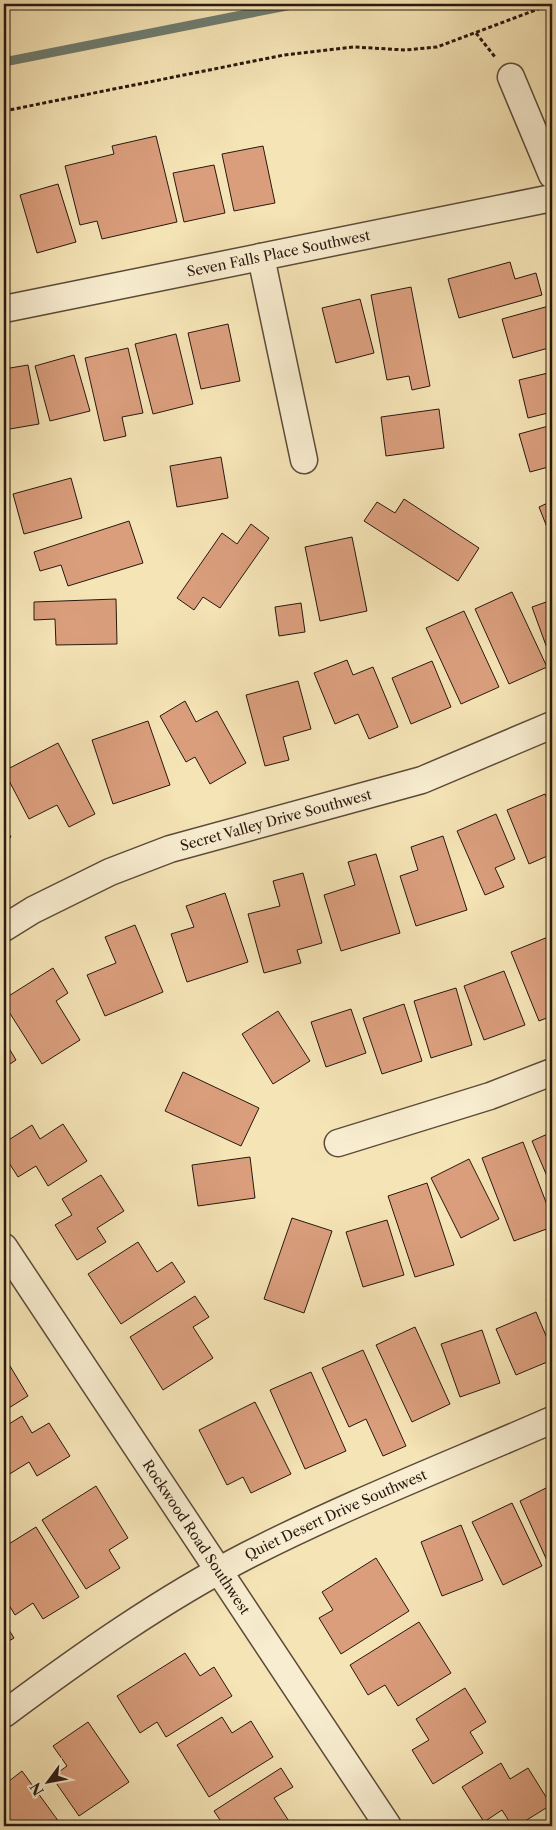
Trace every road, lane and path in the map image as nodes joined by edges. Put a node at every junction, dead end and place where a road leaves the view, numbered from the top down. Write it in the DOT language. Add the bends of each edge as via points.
graph roads {
  1 [pos="552,6"];
  2 [pos="511,77"];
  3 [pos="4,111"];
  4 [pos="552,175"];
  5 [pos="552,198"];
  6 [pos="261,257"];
  7 [pos="4,309"];
  8 [pos="304,460"];
  9 [pos="552,725"];
  10 [pos="4,928"];
  11 [pos="552,1072"];
  12 [pos="338,1143"];
  13 [pos="4,1247"];
  14 [pos="552,1420"];
  15 [pos="219,1571"];
  16 [pos="4,1714"];
  17 [pos="388,1826"];
  1 -- 3 [label="path" via="437,47 405,50 354,47 284,55"];
  2 -- 4 [label="street"];
  5 -- 6 [label="street, Seven Falls Place Southwest"];
  6 -- 7 [label="street, Seven Falls Place Southwest"];
  6 -- 8 [label="street"];
  9 -- 10 [label="street, Secret Valley Drive Southwest" via="422,780 170,849 110,872"];
  11 -- 12 [label="street" via="490,1096"];
  13 -- 15 [label="street, Rockwood Road Southwest"];
  14 -- 15 [label="street, Quiet Desert Drive Southwest" via="313,1524"];
  15 -- 16 [label="street, Quiet Desert Drive Southwest" via="86,1653"];
  15 -- 17 [label="street, Rockwood Road Southwest"];
}
